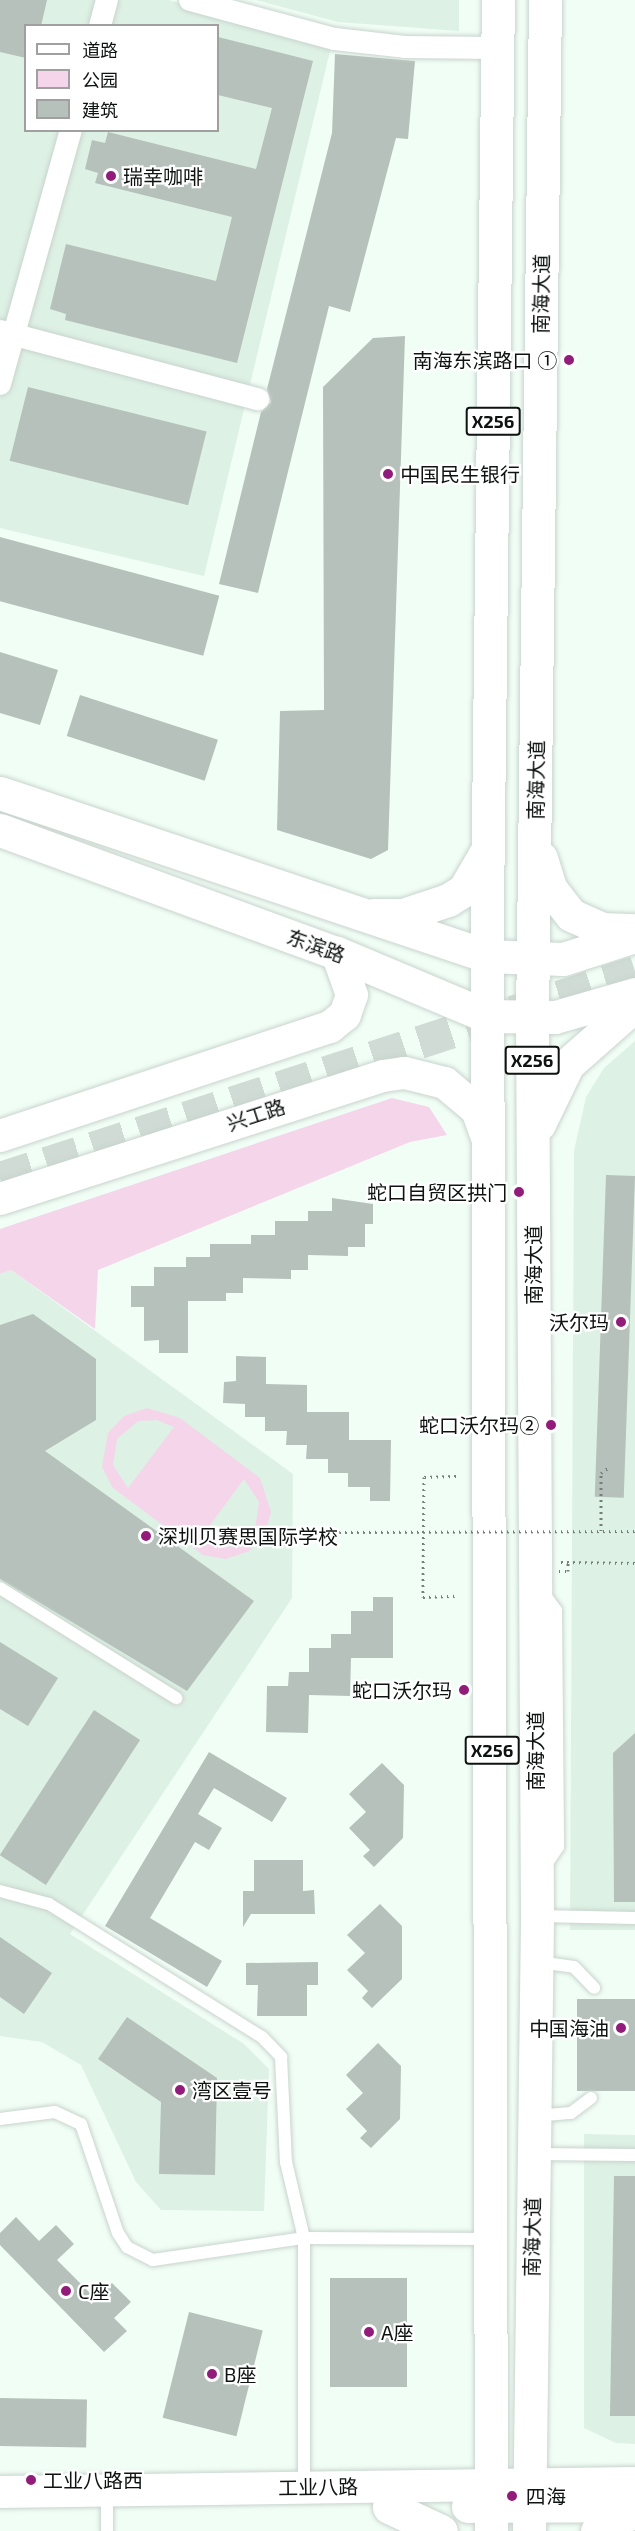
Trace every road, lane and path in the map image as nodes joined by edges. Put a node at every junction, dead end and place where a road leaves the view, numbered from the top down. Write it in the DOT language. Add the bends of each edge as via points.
graph roads {
  1 [pos="107,0"];
  2 [pos="190,0"];
  3 [pos="498,0"];
  4 [pos="545,0"];
  5 [pos="237,6"];
  6 [pos="101,24"];
  7 [pos="497,48"];
  8 [pos="70,132"];
  9 [pos="8,333"];
  10 [pos="0,384"];
  11 [pos="258,399"];
  12 [pos="0,793"];
  13 [pos="536,824"];
  14 [pos="0,830"];
  15 [pos="488,842"];
  16 [pos="338,908"];
  17 [pos="635,930"];
  18 [pos="635,936"];
  19 [pos="337,953"];
  20 [pos="487,956"];
  21 [pos="532,961"];
  22 [pos="635,994"];
  23 [pos="635,1005"];
  24 [pos="487,1016"];
  25 [pos="532,1020"];
  26 [pos="0,1136"];
  27 [pos="487,1138"];
  28 [pos="532,1158"];
  29 [pos="0,1199"];
  30 [pos="608,1468"];
  31 [pos="456,1476"];
  32 [pos="601,1531"];
  33 [pos="635,1531"];
  34 [pos="333,1532"];
  35 [pos="424,1532"];
  36 [pos="568,1562"];
  37 [pos="635,1563"];
  38 [pos="545,1570"];
  39 [pos="568,1571"];
  40 [pos="0,1588"];
  41 [pos="456,1596"];
  42 [pos="176,1698"];
  43 [pos="0,1891"];
  44 [pos="537,1916"];
  45 [pos="635,1918"];
  46 [pos="536,1962"];
  47 [pos="594,1988"];
  48 [pos="591,2098"];
  49 [pos="534,2116"];
  50 [pos="0,2119"];
  51 [pos="534,2154"];
  52 [pos="635,2155"];
  53 [pos="304,2238"];
  54 [pos="492,2240"];
  55 [pos="635,2482"];
  56 [pos="304,2487"];
  57 [pos="0,2492"];
  58 [pos="389,2507"];
  59 [pos="491,2507"];
  60 [pos="529,2507"];
  61 [pos="0,2508"];
  62 [pos="635,2508"];
  63 [pos="107,2510"];
  64 [pos="441,2531"];
  65 [pos="597,2531"];
  1 -- 6 [label="street"];
  2 -- 5 [label="street"];
  3 -- 7 [label="main road, 南海大道 / X256"];
  4 -- 13 [label="main road, 南海大道 / X256"];
  5 -- 7 [label="street" via="335,39 405,47"];
  7 -- 15 [label="main road, 南海大道 / X256"];
  8 -- 9 [label="street"];
  9 -- 10 [label="street"];
  9 -- 11 [label="street"];
  12 -- 16 [label="main road"];
  13 -- 17 [label="main road" via="545,873 561,904 594,926"];
  13 -- 21 [label="main road, 南海大道 / X256"];
  14 -- 19 [label="main road, 东滨路"];
  15 -- 16 [label="main road" via="484,860 464,890 431,909 376,915"];
  15 -- 20 [label="main road, 南海大道 / X256"];
  16 -- 20 [label="main road"];
  18 -- 21 [label="main road" via="579,955"];
  19 -- 24 [label="main road, 东滨路"];
  19 -- 26 [label="street" via="352,995 345,1015 330,1027"];
  20 -- 21 [label="main road"];
  20 -- 24 [label="main road, 南海大道 / X256"];
  21 -- 25 [label="main road, 南海大道 / X256"];
  22 -- 25 [label="main road, 东滨路"];
  23 -- 28 [label="main road" via="590,1041 552,1088"];
  24 -- 25 [label="main road, 东滨路"];
  24 -- 27 [label="main road, 南海大道 / X256"];
  25 -- 28 [label="main road, 南海大道 / X256"];
  27 -- 29 [label="street, 兴工路" via="477,1110 445,1083 405,1073 383,1076"];
  27 -- 54 [label="main road, 南海大道 / X256"];
  28 -- 38 [label="main road, 南海大道 / X256"];
  30 -- 32 [label="path" via="601,1473"];
  31 -- 35 [label="path" via="424,1477"];
  32 -- 33 [label="path, bridge"];
  32 -- 35 [label="path, bridge"];
  34 -- 35 [label="path, bridge"];
  35 -- 41 [label="path" via="423,1597"];
  36 -- 37 [label="path"];
  36 -- 38 [label="path"];
  36 -- 39 [label="path"];
  38 -- 44 [label="main road, 南海大道 / X256"];
  40 -- 42 [label="lane"];
  43 -- 53 [label="lane" via="49,1904 273,2046 286,2078 286,2162"];
  44 -- 45 [label="lane"];
  44 -- 46 [label="main road, 南海大道 / X256"];
  46 -- 47 [label="lane" via="574,1967"];
  46 -- 49 [label="main road, 南海大道 / X256"];
  48 -- 49 [label="lane" via="571,2113"];
  49 -- 51 [label="main road, 南海大道 / X256"];
  50 -- 53 [label="lane" via="56,2112 81,2124 118,2233 137,2255 175,2259"];
  51 -- 52 [label="lane"];
  51 -- 60 [label="main road, 南海大道 / X256"];
  53 -- 54 [label="lane"];
  53 -- 56 [label="lane"];
  54 -- 59 [label="main road, 南海大道 / X256"];
  55 -- 60 [label="street, 工业八路"];
  56 -- 59 [label="street, 工业八路"];
  56 -- 63 [label="street, 工业八路"];
  57 -- 63 [label="street, 工业八路"];
  58 -- 59 [label="street, 工业八路"];
  58 -- 63 [label="street, 工业八路"];
  58 -- 64 [label="main road"];
  59 -- 60 [label="street, 工业八路"];
  60 -- 62 [label="street, 工业八路"];
  61 -- 63 [label="street, 工业八路"];
  62 -- 65 [label="main road"];
}
